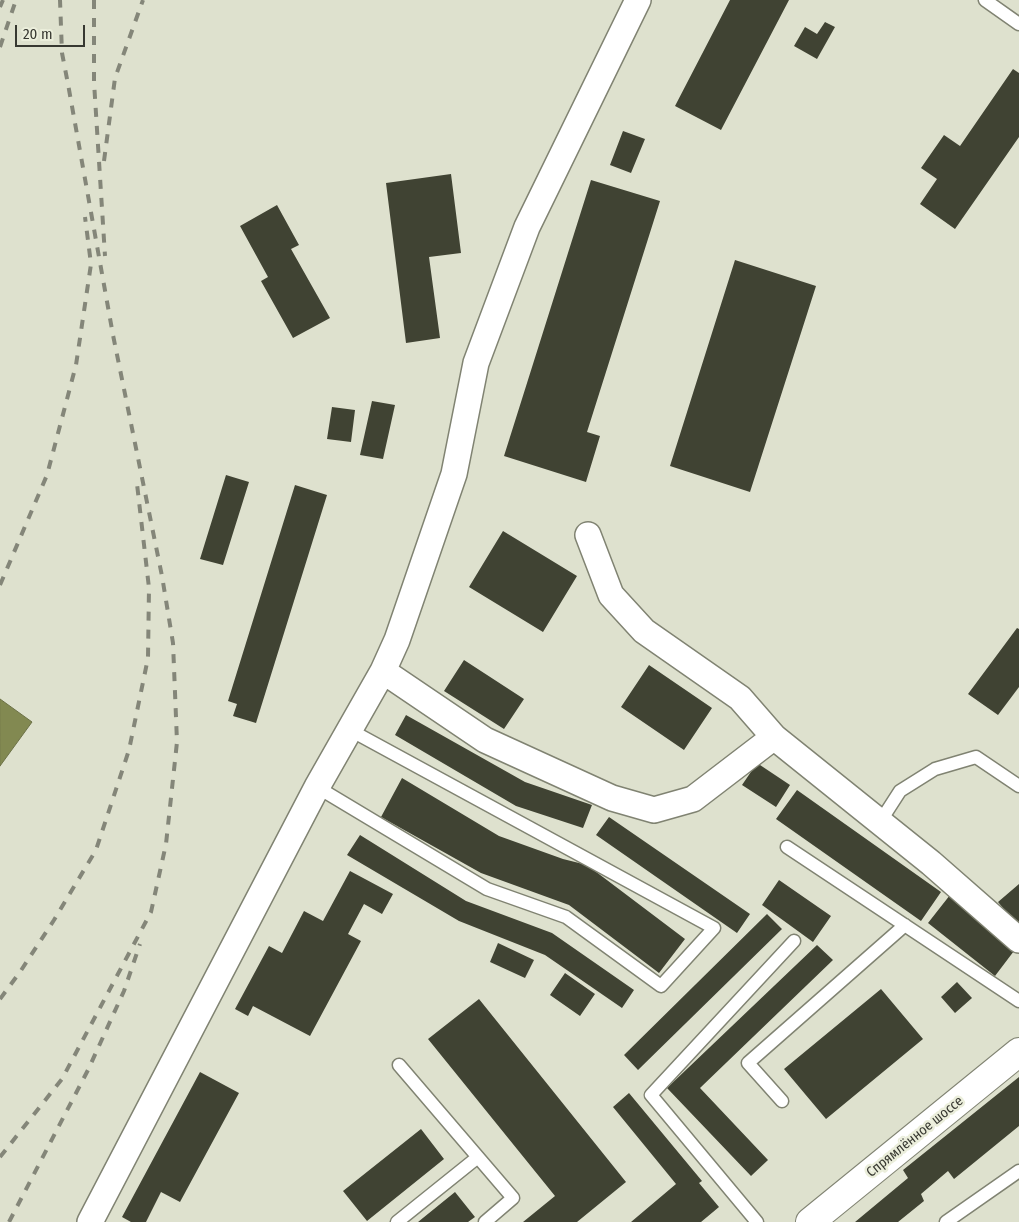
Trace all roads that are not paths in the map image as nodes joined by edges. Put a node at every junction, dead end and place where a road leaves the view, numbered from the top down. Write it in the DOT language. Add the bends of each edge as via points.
graph roads {
  1 [pos="638,0"];
  2 [pos="985,0"];
  3 [pos="1019,24"];
  4 [pos="588,535"];
  5 [pos="383,671"];
  6 [pos="350,730"];
  7 [pos="774,737"];
  8 [pos="1019,786"];
  9 [pos="317,787"];
  10 [pos="880,822"];
  11 [pos="787,847"];
  12 [pos="905,925"];
  13 [pos="1019,940"];
  14 [pos="794,941"];
  15 [pos="1019,1000"];
  16 [pos="1019,1052"];
  17 [pos="399,1065"];
  18 [pos="782,1101"];
  19 [pos="478,1157"];
  20 [pos="1019,1171"];
  21 [pos="90,1222"];
  22 [pos="397,1222"];
  23 [pos="485,1222"];
  24 [pos="757,1222"];
  25 [pos="810,1222"];
  26 [pos="946,1222"];
  1 -- 5 [label="street" via="527,227 476,363 454,474 398,640"];
  2 -- 3 [label="lane"];
  4 -- 7 [label="street" via="611,595 644,631 740,698"];
  5 -- 6 [label="street"];
  5 -- 7 [label="street" via="485,740 612,798 654,810 693,799"];
  6 -- 9 [label="street"];
  6 -- 9 [label="lane" via="714,928 661,986 566,917 487,889"];
  7 -- 10 [label="street"];
  8 -- 10 [label="lane" via="976,757 935,769 900,791"];
  9 -- 21 [label="street"];
  10 -- 13 [label="street"];
  11 -- 12 [label="lane"];
  12 -- 15 [label="lane"];
  12 -- 18 [label="lane" via="748,1063"];
  14 -- 24 [label="lane" via="651,1095"];
  16 -- 25 [label="main road, Спрямлённое шоссе"];
  17 -- 19 [label="lane"];
  19 -- 22 [label="lane"];
  19 -- 23 [label="lane" via="513,1198"];
  20 -- 26 [label="lane"];
}
